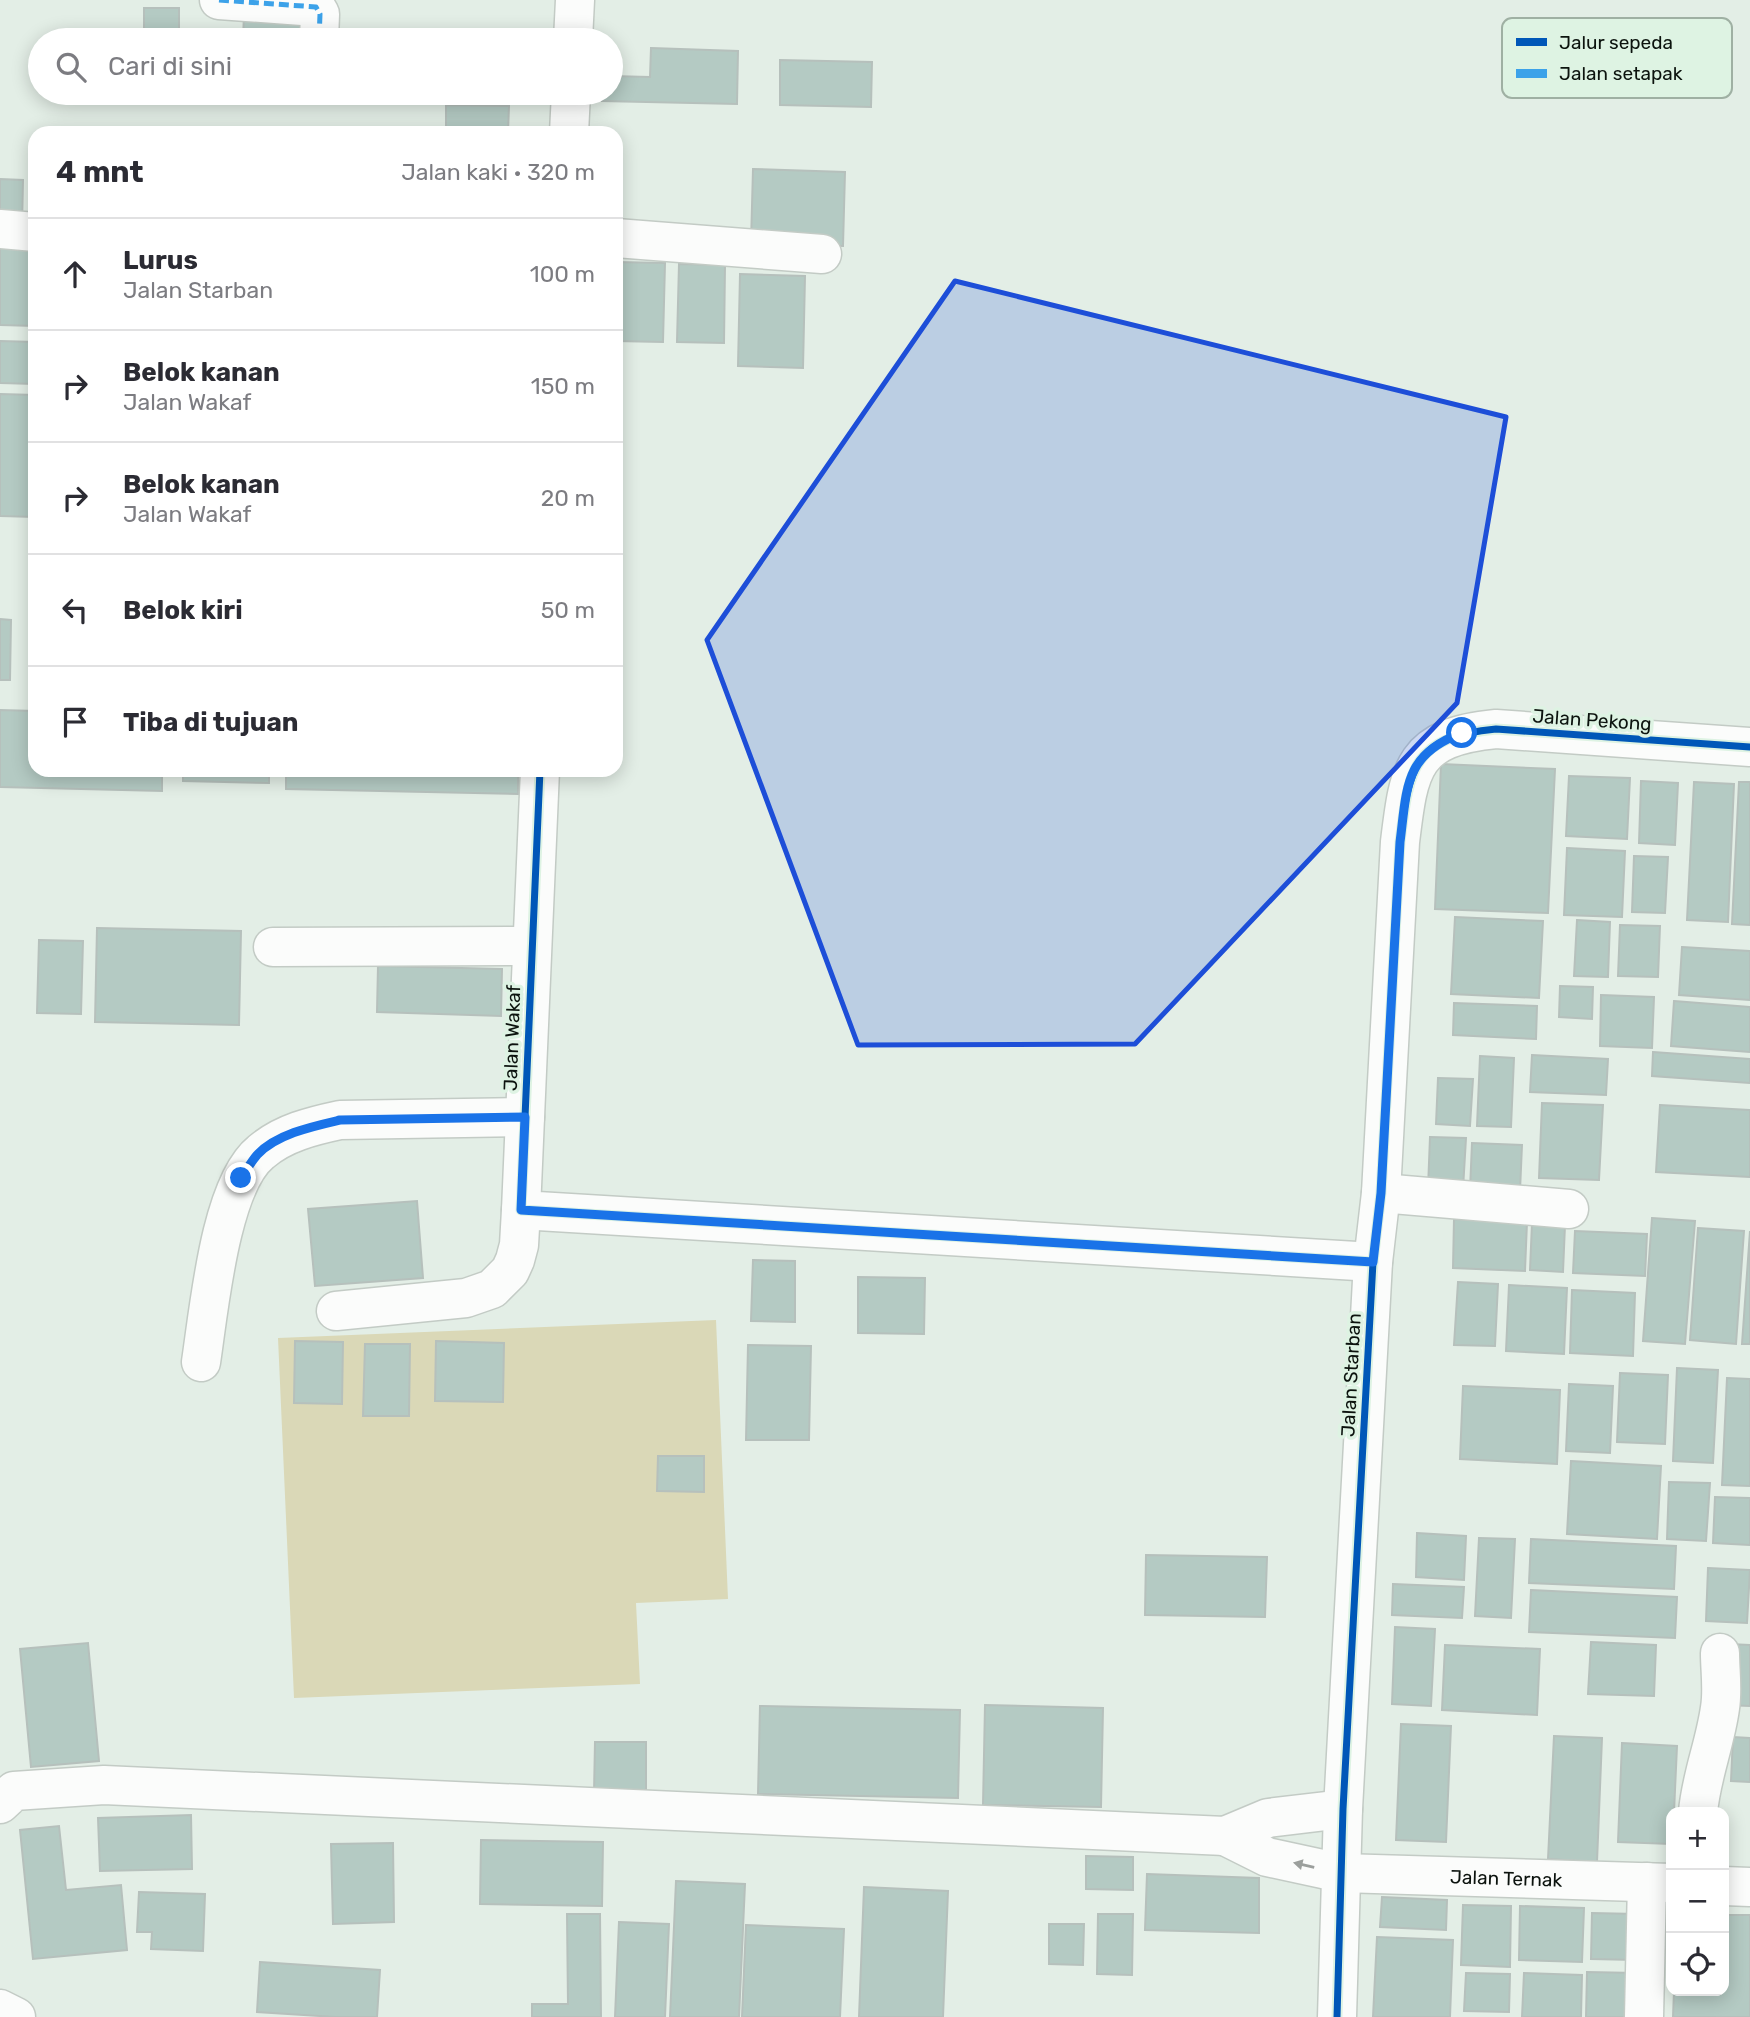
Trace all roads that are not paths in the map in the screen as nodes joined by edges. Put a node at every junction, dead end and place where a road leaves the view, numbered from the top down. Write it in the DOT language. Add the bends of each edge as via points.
graph roads {
  1 [pos="219,0"];
  2 [pos="575,0"];
  3 [pos="319,28"];
  4 [pos="574,28"];
  5 [pos="570,105"];
  6 [pos="569,126"];
  7 [pos="0,229"];
  8 [pos="28,231"];
  9 [pos="623,239"];
  10 [pos="822,254"];
  11 [pos="1435,746"];
  12 [pos="1750,747"];
  13 [pos="540,777"];
  14 [pos="531,946"];
  15 [pos="273,947"];
  16 [pos="525,1117"];
  17 [pos="1381,1193"];
  18 [pos="1569,1209"];
  19 [pos="521,1210"];
  20 [pos="1373,1262"];
  21 [pos="336,1311"];
  22 [pos="201,1362"];
  23 [pos="1720,1653"];
  24 [pos="0,1804"];
  25 [pos="1699,1807"];
  26 [pos="1343,1809"];
  27 [pos="1225,1836"];
  28 [pos="1341,1873"];
  29 [pos="1659,1883"];
  30 [pos="1729,1886"];
  31 [pos="1750,1887"];
  32 [pos="0,2009"];
  33 [pos="16,2017"];
  34 [pos="1338,2017"];
  35 [pos="1644,2017"];
  1 -- 3 [label="street" via="316,7"];
  2 -- 4 [label="street"];
  5 -- 6 [label="street"];
  7 -- 8 [label="street"];
  9 -- 10 [label="street"];
  11 -- 12 [label="street, Jalan Pekong" via="1462,733 1496,729"];
  11 -- 17 [label="street, Jalan Starban" via="1410,777 1400,842"];
  13 -- 14 [label="street, Jalan Wakaf"];
  14 -- 15 [label="street"];
  14 -- 16 [label="street, Jalan Wakaf"];
  16 -- 19 [label="street, Jalan Wakaf"];
  16 -- 22 [label="street" via="340,1120 283,1137 258,1153 228,1209"];
  17 -- 18 [label="street"];
  17 -- 20 [label="street, Jalan Starban"];
  19 -- 20 [label="street"];
  19 -- 21 [label="street, Jalan Wakaf" via="515,1260 492,1289 466,1298"];
  20 -- 26 [label="street, Jalan Starban"];
  23 -- 25 [label="street" via="1721,1706"];
  24 -- 27 [label="street" via="14,1791 104,1785"];
  26 -- 27 [label="street" via="1268,1818"];
  26 -- 28 [label="street, Jalan Starban"];
  28 -- 27 [label="street, Jalan Ternak, one-way" via="1267,1857"];
  28 -- 29 [label="street, Jalan Ternak"];
  28 -- 34 [label="street, Jalan Starban"];
  29 -- 35 [label="street"];
  30 -- 31 [label="street"];
  32 -- 33 [label="street"];
}
